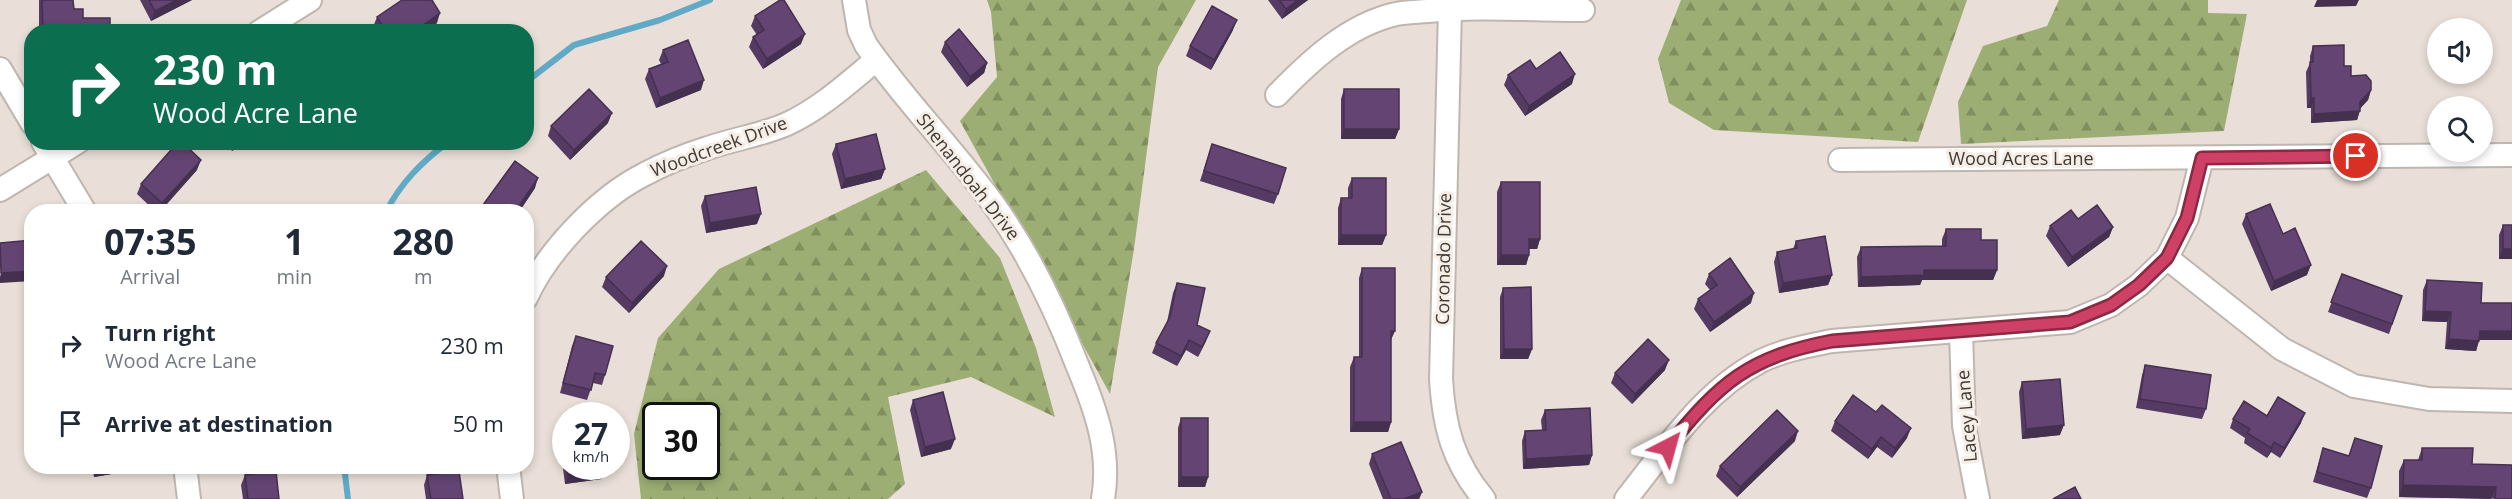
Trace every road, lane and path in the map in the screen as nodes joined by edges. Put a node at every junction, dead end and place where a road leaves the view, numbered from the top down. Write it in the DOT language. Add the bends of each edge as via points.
graph roads {
  1 [pos="310,0"];
  2 [pos="854,0"];
  3 [pos="1450,9"];
  4 [pos="1583,10"];
  5 [pos="272,24"];
  6 [pos="876,60"];
  7 [pos="0,69"];
  8 [pos="1277,95"];
  9 [pos="24,110"];
  10 [pos="47,150"];
  11 [pos="2512,155"];
  12 [pos="2202,158"];
  13 [pos="1840,160"];
  14 [pos="0,190"];
  15 [pos="80,204"];
  16 [pos="2167,258"];
  17 [pos="534,281"];
  18 [pos="1961,332"];
  19 [pos="2512,401"];
  20 [pos="186,474"];
  21 [pos="509,474"];
  22 [pos="189,499"];
  23 [pos="512,499"];
  24 [pos="1103,499"];
  25 [pos="1484,499"];
  26 [pos="1626,499"];
  27 [pos="1978,499"];
  1 -- 5 [label="street"];
  2 -- 6 [label="street, Shenandoah Drive" via="859,30"];
  3 -- 4 [label="street"];
  3 -- 8 [label="street" via="1396,14 1365,25 1310,61"];
  3 -- 25 [label="street, Coronado Drive" via="1440,379 1450,441 1460,466"];
  6 -- 17 [label="street, Woodcreek Drive" via="818,106 786,124 698,151 643,174 579,225"];
  6 -- 24 [label="street, Shenandoah Drive" via="994,204 1037,274 1093,402 1106,466"];
  7 -- 9 [label="street"];
  10 -- 14 [label="street"];
  10 -- 15 [label="street"];
  11 -- 12 [label="street, Wood Acres Lane"];
  12 -- 13 [label="street, Wood Acres Lane"];
  12 -- 16 [label="street" via="2187,218"];
  16 -- 18 [label="street" via="2111,305 2070,322"];
  16 -- 19 [label="street" via="2282,349 2354,386 2429,399"];
  18 -- 26 [label="street" via="1832,341 1762,361 1724,384 1696,412"];
  18 -- 27 [label="street, Lacey Lane" via="1964,426"];
  20 -- 22 [label="street"];
  21 -- 23 [label="street"];
}
